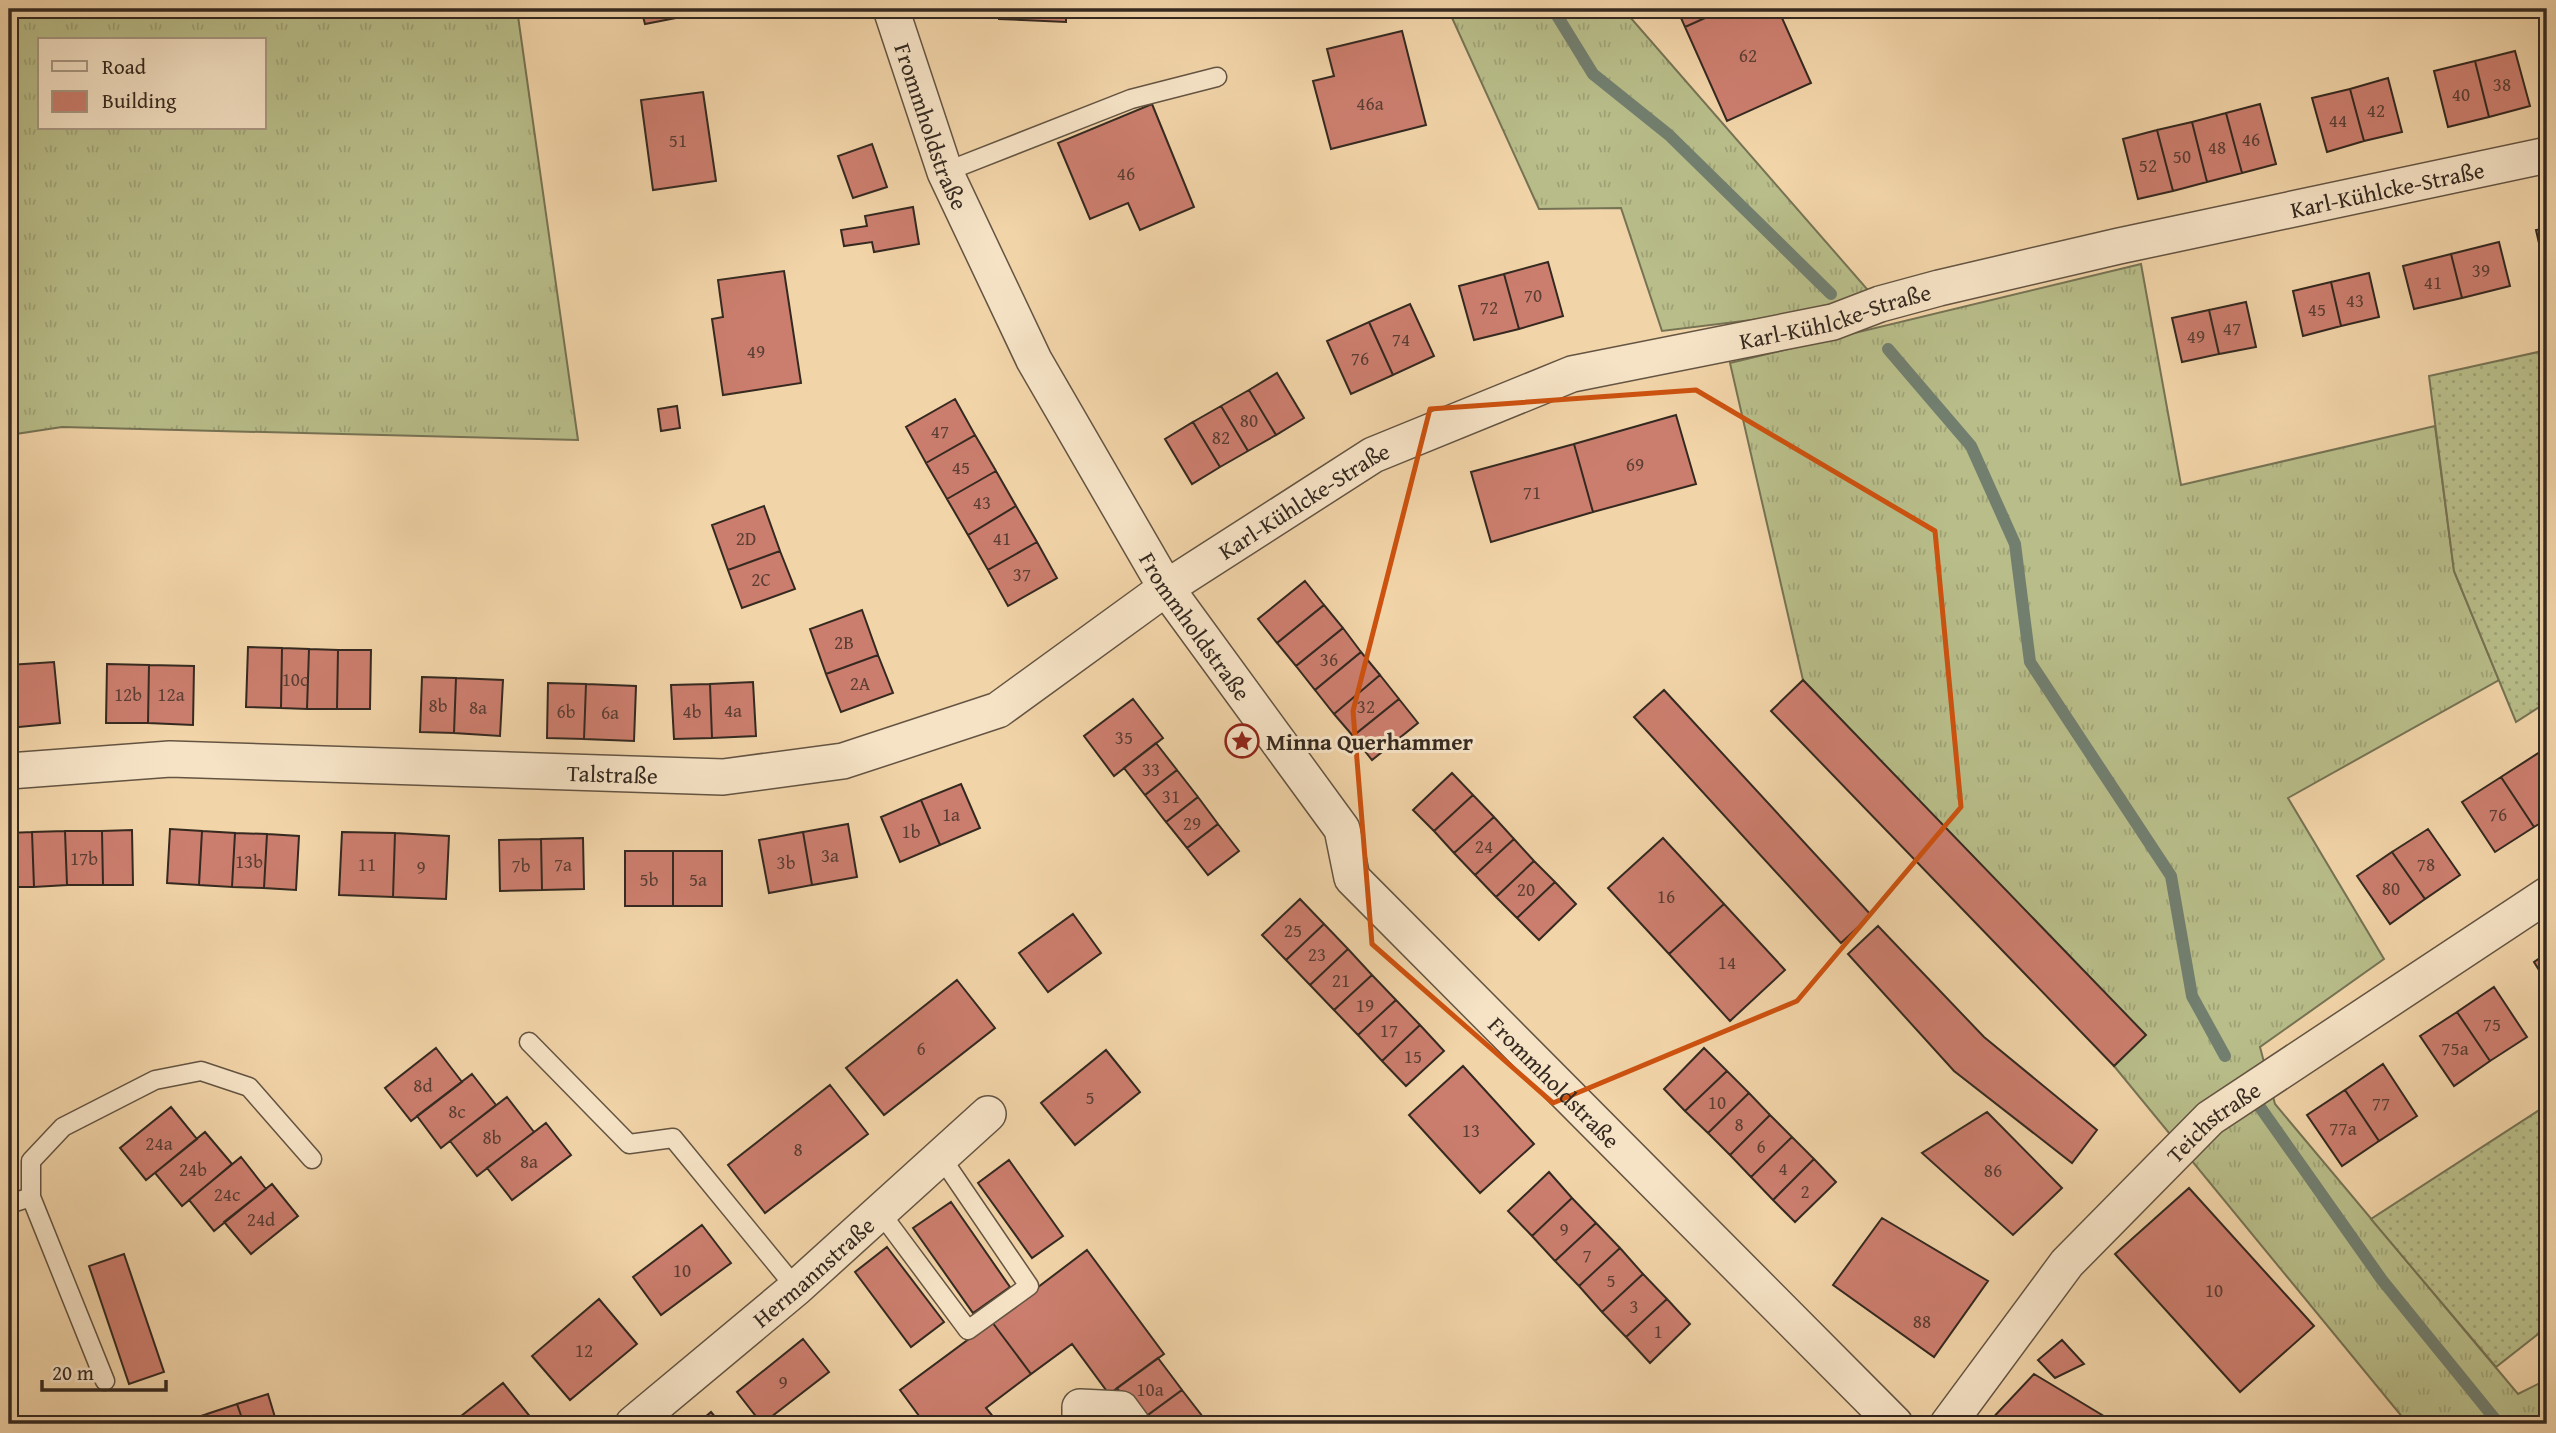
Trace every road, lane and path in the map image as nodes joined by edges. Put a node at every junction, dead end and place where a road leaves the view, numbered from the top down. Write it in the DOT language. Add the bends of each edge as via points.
graph roads {
  1 [pos="891,9"];
  2 [pos="1217,77"];
  3 [pos="2547,155"];
  4 [pos="945,172"];
  5 [pos="1166,588"];
  6 [pos="9,771"];
  7 [pos="2547,895"];
  8 [pos="530,1041"];
  9 [pos="988,1114"];
  10 [pos="941,1157"];
  11 [pos="312,1159"];
  12 [pos="31,1197"];
  13 [pos="9,1204"];
  14 [pos="880,1212"];
  15 [pos="796,1288"];
  16 [pos="105,1381"];
  17 [pos="633,1424"];
  18 [pos="1080,1424"];
  19 [pos="1132,1424"];
  20 [pos="1895,1424"];
  21 [pos="1948,1424"];
  1 -- 4 [label="street, Frommholdstraße"];
  2 -- 4 [label="lane" via="1130,99"];
  3 -- 5 [label="street, Karl-Kühlcke-Straße" via="1939,288 1833,322 1572,374 1373,455"];
  4 -- 5 [label="street, Frommholdstraße" via="1034,360"];
  5 -- 6 [label="street, Talstraße" via="998,710 844,761 723,777 170,759"];
  5 -- 20 [label="street, Frommholdstraße" via="1342,829 1352,878"];
  7 -- 21 [label="street, Teichstraße" via="2210,1118 2067,1263"];
  8 -- 15 [label="lane" via="629,1144 673,1138"];
  9 -- 10 [label="street, Hermannstraße"];
  10 -- 14 [label="street, Hermannstraße"];
  10 -- 14 [label="lane" via="1029,1286 968,1330"];
  11 -- 12 [label="lane" via="249,1087 201,1071 155,1080 63,1127 31,1161"];
  12 -- 13 [label="lane"];
  12 -- 16 [label="lane"];
  14 -- 15 [label="street, Hermannstraße"];
  15 -- 17 [label="street, Hermannstraße"];
  18 -- 19 [label="street" via="1080,1407 1121,1409"];
}
